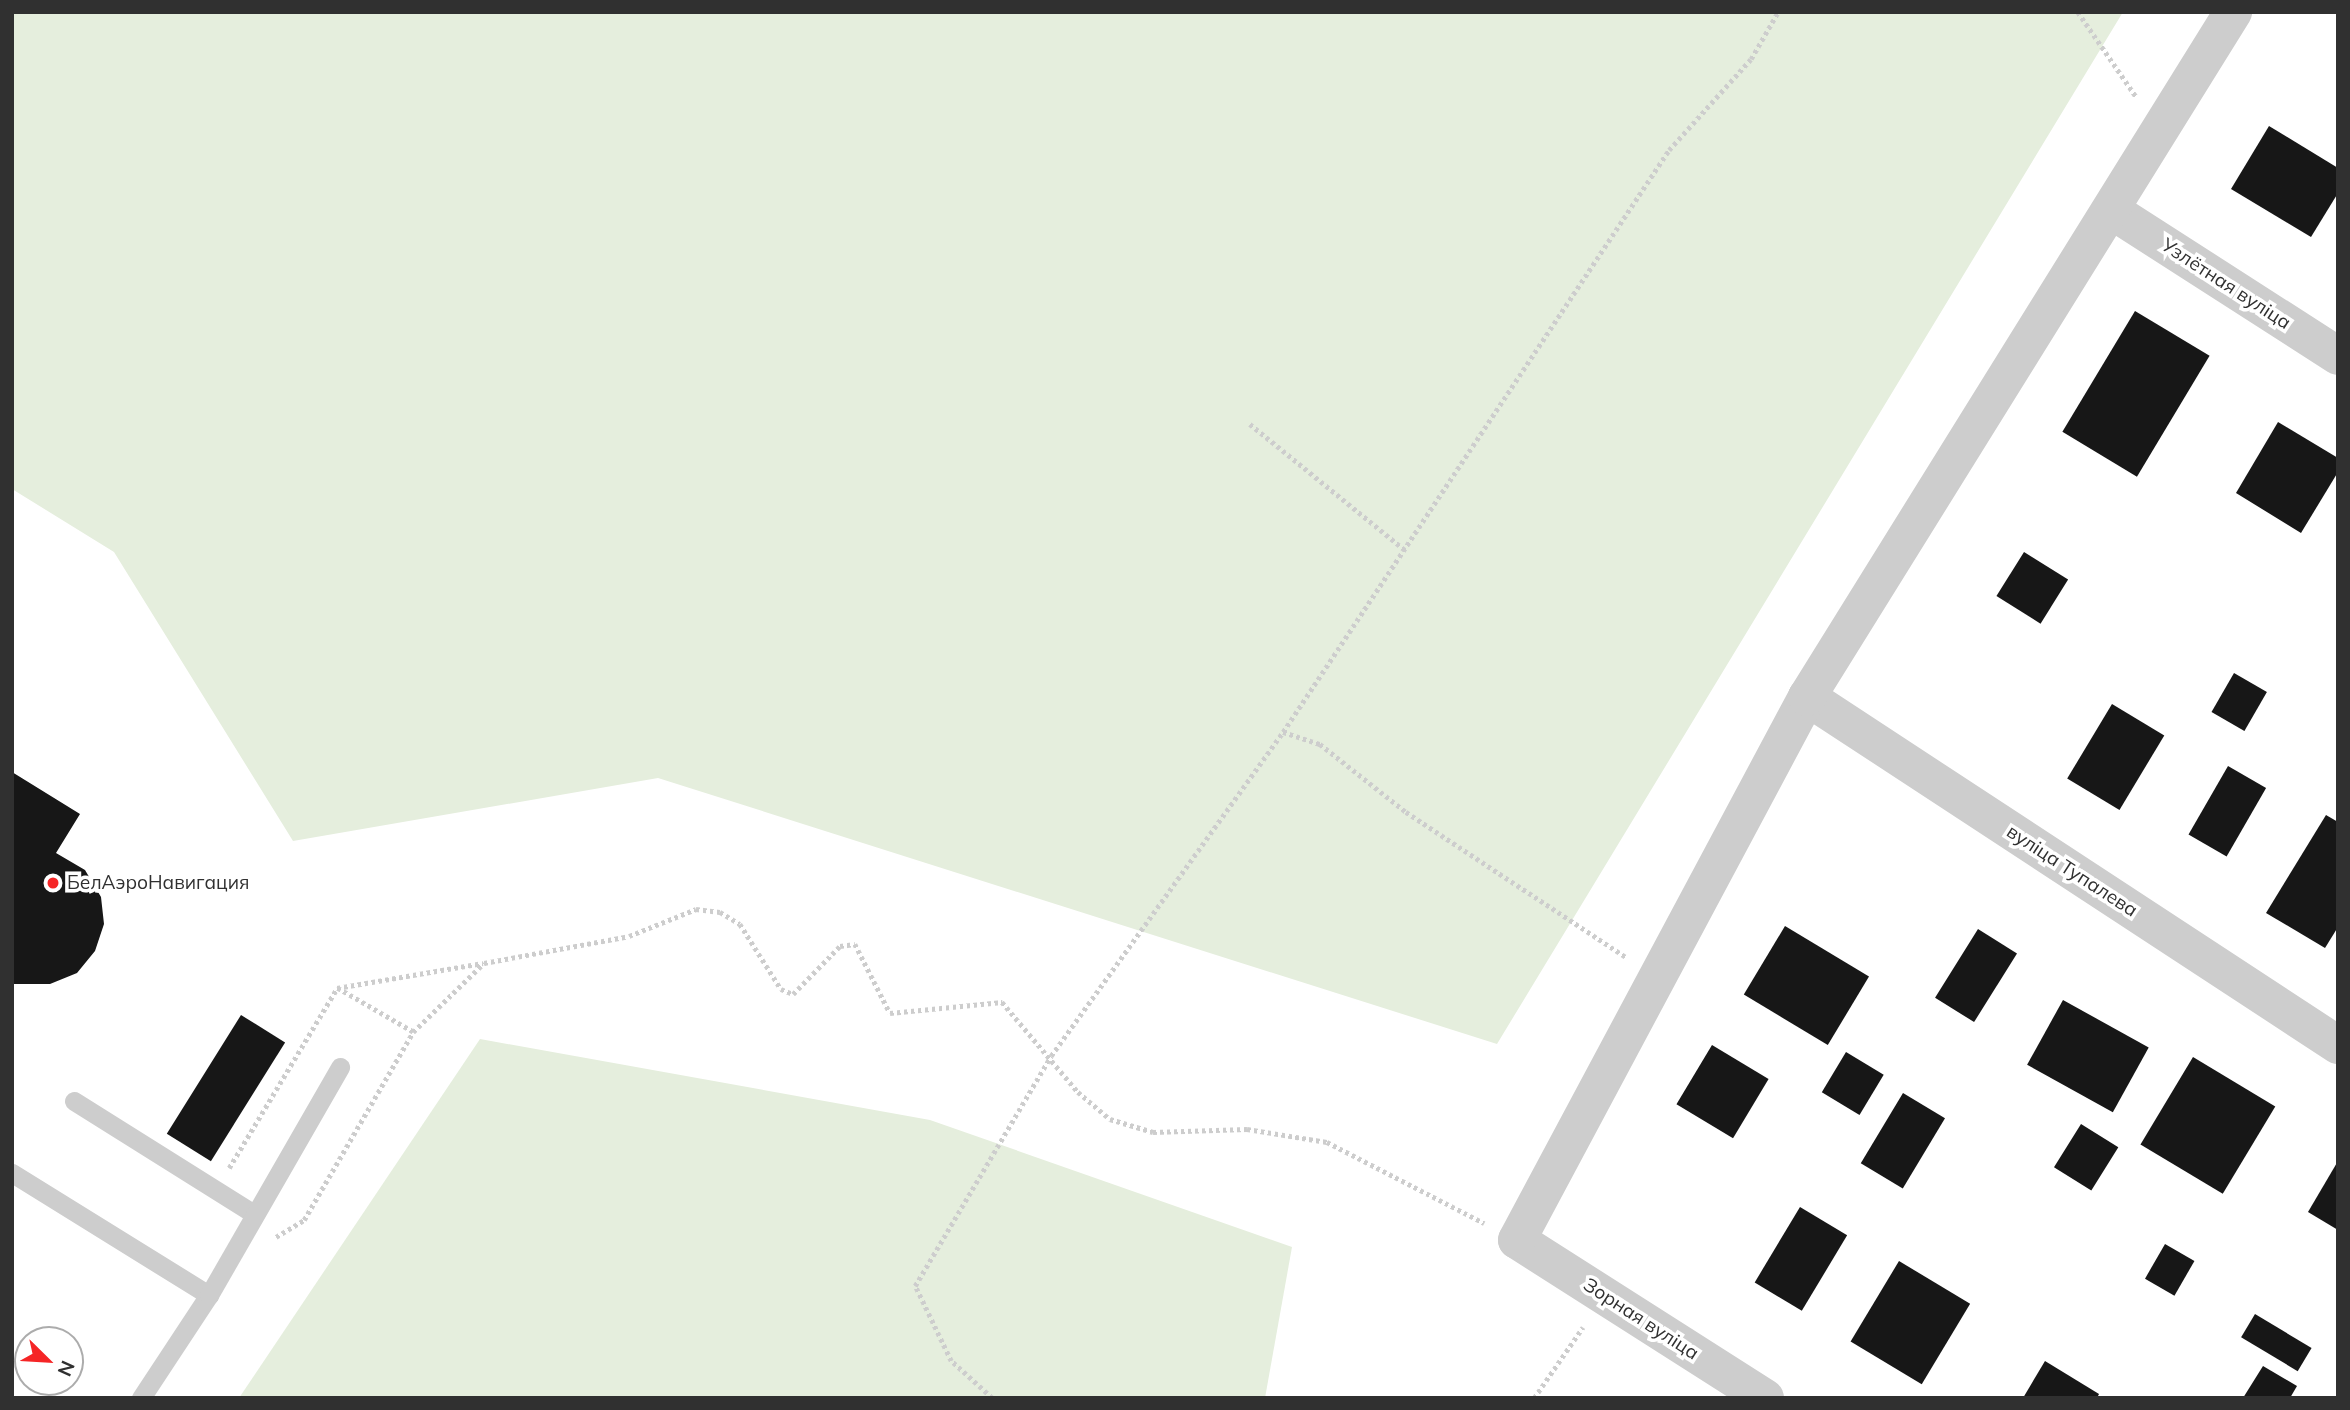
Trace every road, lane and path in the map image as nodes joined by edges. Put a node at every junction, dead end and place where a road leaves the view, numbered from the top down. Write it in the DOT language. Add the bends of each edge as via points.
graph roads {
  1 [pos="1778,12"];
  2 [pos="2078,12"];
  3 [pos="2233,12"];
  4 [pos="2159,135"];
  5 [pos="2114,212"];
  6 [pos="2338,356"];
  7 [pos="1250,424"];
  8 [pos="1405,550"];
  9 [pos="1807,697"];
  10 [pos="1283,732"];
  11 [pos="484,963"];
  12 [pos="1656,980"];
  13 [pos="337,988"];
  14 [pos="413,1032"];
  15 [pos="2338,1045"];
  16 [pos="1051,1056"];
  17 [pos="340,1067"];
  18 [pos="74,1101"];
  19 [pos="12,1173"];
  20 [pos="216,1190"];
  21 [pos="251,1212"];
  22 [pos="1517,1240"];
  23 [pos="265,1244"];
  24 [pos="209,1295"];
  25 [pos="1605,1296"];
  26 [pos="141,1398"];
  27 [pos="992,1398"];
  28 [pos="1534,1398"];
  29 [pos="1765,1398"];
  1 -- 8 [label="path" via="1751,59 1669,150"];
  2 -- 4 [label="path" via="2110,52"];
  3 -- 4 [label="street"];
  4 -- 5 [label="street"];
  5 -- 6 [label="street, Узлётная вуліца"];
  5 -- 9 [label="street"];
  7 -- 8 [label="path"];
  8 -- 10 [label="path"];
  9 -- 12 [label="street"];
  9 -- 15 [label="street, вуліца Тупалева"];
  10 -- 12 [label="path" via="1320,744 1406,812 1541,904 1605,939"];
  10 -- 16 [label="path"];
  11 -- 13 [label="path"];
  11 -- 14 [label="path"];
  11 -- 16 [label="path" via="629,936 696,909 720,912 740,924 781,989 793,994 840,946 855,944 890,1013 1002,1002"];
  12 -- 22 [label="street"];
  13 -- 14 [label="path"];
  13 -- 20 [label="path"];
  14 -- 23 [label="path" via="304,1220"];
  16 -- 22 [label="path" via="1110,1119 1153,1132 1247,1129 1327,1142"];
  16 -- 27 [label="path" via="915,1286 951,1361"];
  17 -- 21 [label="lane"];
  18 -- 20 [label="lane"];
  19 -- 24 [label="lane"];
  20 -- 21 [label="lane"];
  21 -- 24 [label="lane"];
  22 -- 25 [label="street, Зорная вуліца"];
  24 -- 26 [label="lane"];
  25 -- 28 [label="path"];
  25 -- 29 [label="street, Зорная вуліца"];
}
